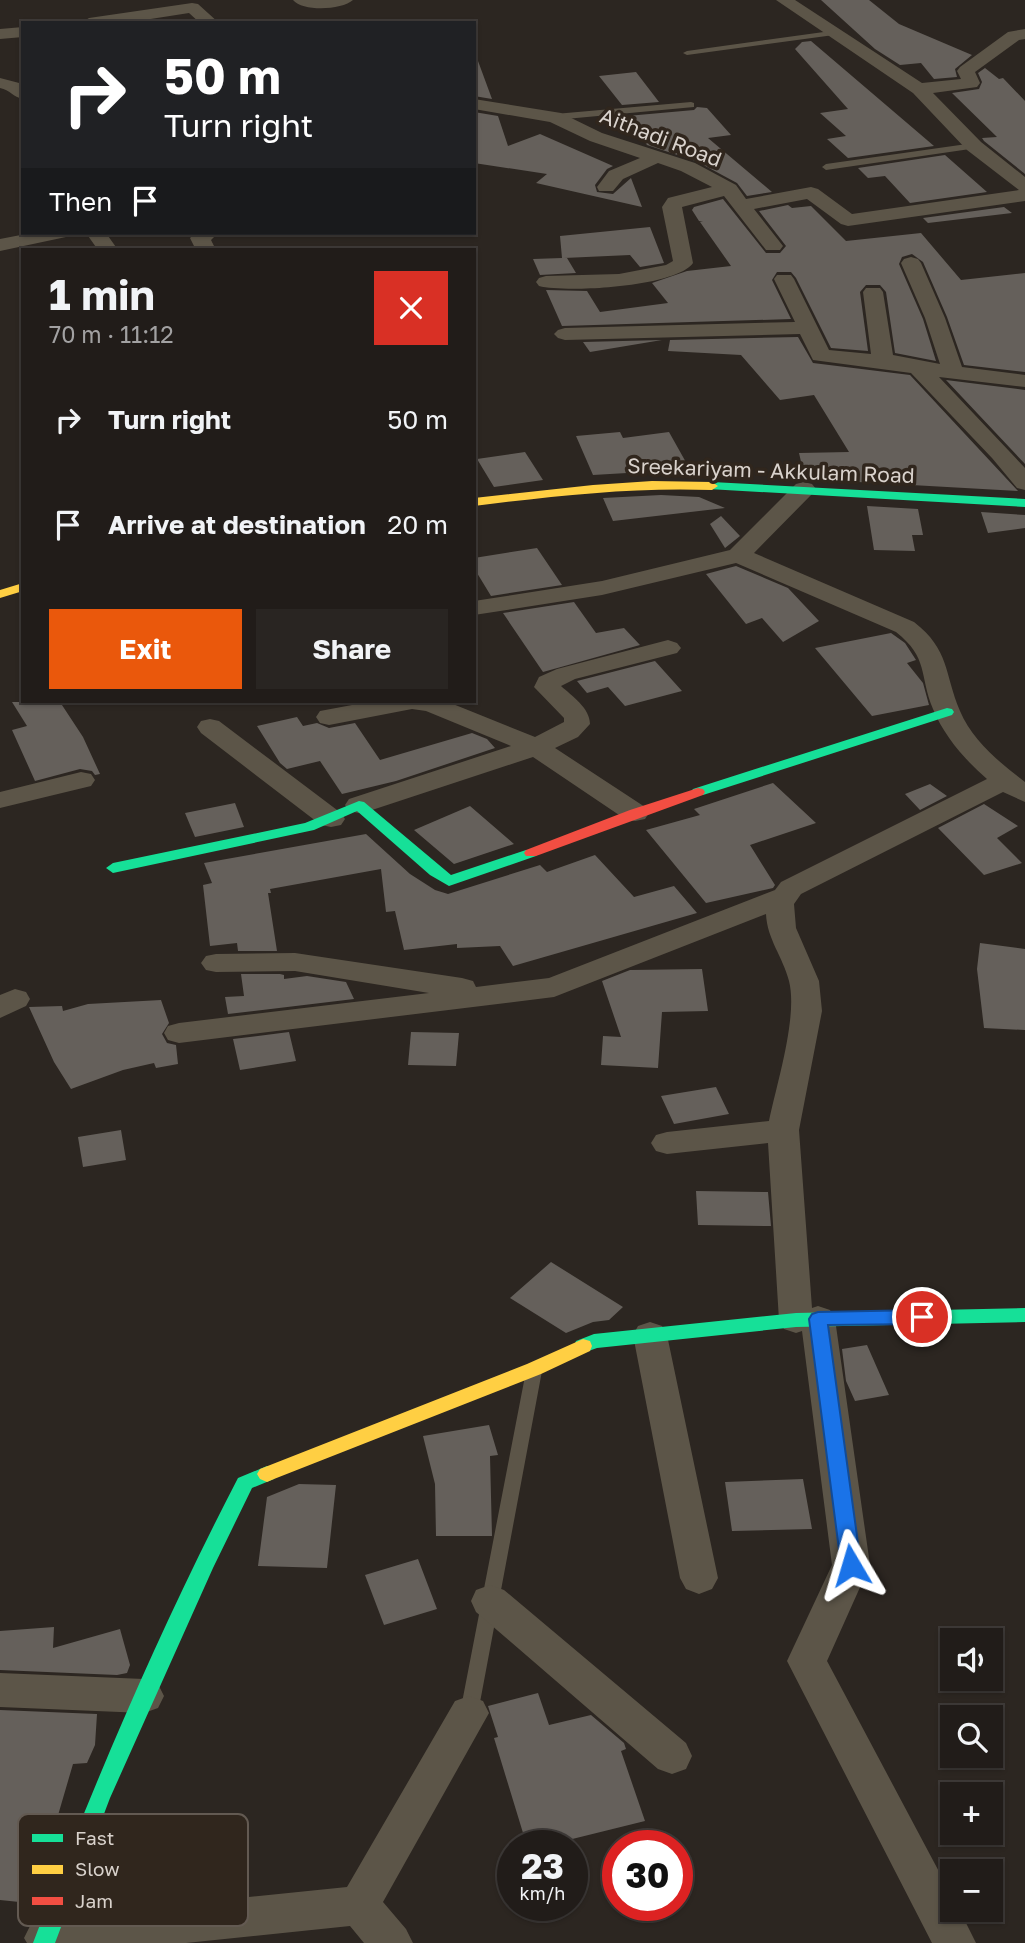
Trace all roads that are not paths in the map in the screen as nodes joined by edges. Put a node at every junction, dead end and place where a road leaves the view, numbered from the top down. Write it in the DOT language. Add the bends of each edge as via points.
graph roads {
  1 [pos="345,0"];
  2 [pos="783,0"];
  3 [pos="177,5"];
  4 [pos="301,7"];
  5 [pos="99,21"];
  6 [pos="208,21"];
  7 [pos="21,32"];
  8 [pos="831,33"];
  9 [pos="0,34"];
  10 [pos="1025,34"];
  11 [pos="687,53"];
  12 [pos="0,83"];
  13 [pos="919,89"];
  14 [pos="21,92"];
  15 [pos="476,104"];
  16 [pos="691,105"];
  17 [pos="555,117"];
  18 [pos="974,146"];
  19 [pos="657,157"];
  20 [pos="826,167"];
  21 [pos="1025,186"];
  22 [pos="606,187"];
  23 [pos="729,189"];
  24 [pos="1025,195"];
  25 [pos="743,205"];
  26 [pos="49,235"];
  27 [pos="0,245"];
  28 [pos="773,246"];
  29 [pos="911,263"];
  30 [pos="784,279"];
  31 [pos="546,282"];
  32 [pos="873,292"];
  33 [pos="807,328"];
  34 [pos="565,334"];
  35 [pos="883,360"];
  36 [pos="919,368"];
  37 [pos="954,374"];
  38 [pos="1025,380"];
  39 [pos="1025,483"];
  40 [pos="804,489"];
  41 [pos="476,502"];
  42 [pos="1025,503"];
  43 [pos="738,555"];
  44 [pos="21,588"];
  45 [pos="0,594"];
  46 [pos="476,608"];
  47 [pos="668,648"];
  48 [pos="406,703"];
  49 [pos="421,703"];
  50 [pos="947,712"];
  51 [pos="329,717"];
  52 [pos="210,727"];
  53 [pos="536,747"];
  54 [pos="81,780"];
  55 [pos="1014,788"];
  56 [pos="0,800"];
  57 [pos="359,805"];
  58 [pos="635,813"];
  59 [pos="331,820"];
  60 [pos="113,868"];
  61 [pos="785,896"];
  62 [pos="216,963"];
  63 [pos="499,994"];
  64 [pos="179,1033"];
  65 [pos="783,1130"];
  66 [pos="667,1143"];
  67 [pos="1025,1315"];
  68 [pos="807,1319"];
  69 [pos="650,1335"];
  70 [pos="534,1369"];
  71 [pos="699,1578"];
  72 [pos="490,1601"];
  73 [pos="0,1690"];
  74 [pos="144,1696"];
  75 [pos="470,1713"];
  76 [pos="672,1756"];
  77 [pos="93,1814"];
  78 [pos="359,1905"];
  79 [pos="248,1917"];
  80 [pos="171,1926"];
  81 [pos="45,1940"];
  82 [pos="391,1943"];
  83 [pos="954,1943"];
  1 -- 4 [label="street"];
  2 -- 8 [label="street"];
  3 -- 5 [label="street"];
  3 -- 6 [label="street" via="192,8"];
  7 -- 9 [label="street"];
  8 -- 11 [label="lane"];
  8 -- 13 [label="street"];
  10 -- 13 [label="street" via="1014,36 966,71 971,83"];
  12 -- 14 [label="street" via="14,85"];
  13 -- 18 [label="street"];
  15 -- 17 [label="street, Aithadi Road"];
  16 -- 17 [label="lane"];
  17 -- 19 [label="street, Aithadi Road" via="596,137"];
  18 -- 20 [label="lane"];
  18 -- 21 [label="street"];
  19 -- 22 [label="street" via="616,175"];
  19 -- 23 [label="street, Aithadi Road"];
  23 -- 25 [label="street, Aithadi Road"];
  23 -- 31 [label="street" via="675,202 672,207 683,263 677,270 658,276"];
  24 -- 25 [label="street" via="848,220 811,193"];
  25 -- 28 [label="street, Aithadi Road"];
  26 -- 27 [label="street"];
  29 -- 37 [label="street"];
  30 -- 33 [label="street"];
  32 -- 35 [label="street"];
  33 -- 34 [label="street"];
  33 -- 35 [label="street" via="821,355"];
  35 -- 36 [label="street"];
  36 -- 37 [label="street"];
  36 -- 39 [label="street" via="1006,457"];
  37 -- 38 [label="street"];
  40 -- 41 [label="street, Sreekariyam - Akkulam Road" via="660,483"];
  40 -- 42 [label="street, Sreekariyam - Akkulam Road"];
  40 -- 43 [label="street"];
  43 -- 46 [label="street" via="602,588"];
  43 -- 50 [label="street" via="905,627 925,644"];
  44 -- 45 [label="street"];
  47 -- 53 [label="street" via="554,677 547,687 577,716 577,724"];
  48 -- 51 [label="street"];
  49 -- 53 [label="street"];
  50 -- 55 [label="street" via="963,736"];
  50 -- 58 [label="street"];
  52 -- 59 [label="street"];
  53 -- 57 [label="street"];
  53 -- 58 [label="street"];
  54 -- 56 [label="street"];
  55 -- 61 [label="street" via="823,871"];
  57 -- 58 [label="street" via="449,881"];
  57 -- 59 [label="street"];
  59 -- 60 [label="street"];
  61 -- 63 [label="street" via="570,983"];
  61 -- 65 [label="street" via="780,904 781,928 804,981 807,1011"];
  62 -- 63 [label="street" via="295,962"];
  63 -- 64 [label="street"];
  65 -- 66 [label="street"];
  65 -- 68 [label="street"];
  67 -- 68 [label="street"];
  68 -- 69 [label="street"];
  68 -- 83 [label="street" via="851,1565 807,1661"];
  69 -- 70 [label="street" via="594,1341"];
  69 -- 71 [label="street"];
  70 -- 72 [label="lane"];
  70 -- 74 [label="street" via="245,1483"];
  72 -- 75 [label="lane"];
  72 -- 76 [label="street"];
  73 -- 74 [label="street"];
  74 -- 77 [label="street"];
  75 -- 78 [label="street"];
  78 -- 79 [label="street"];
  78 -- 82 [label="street"];
  80 -- 81 [label="street"];
}
